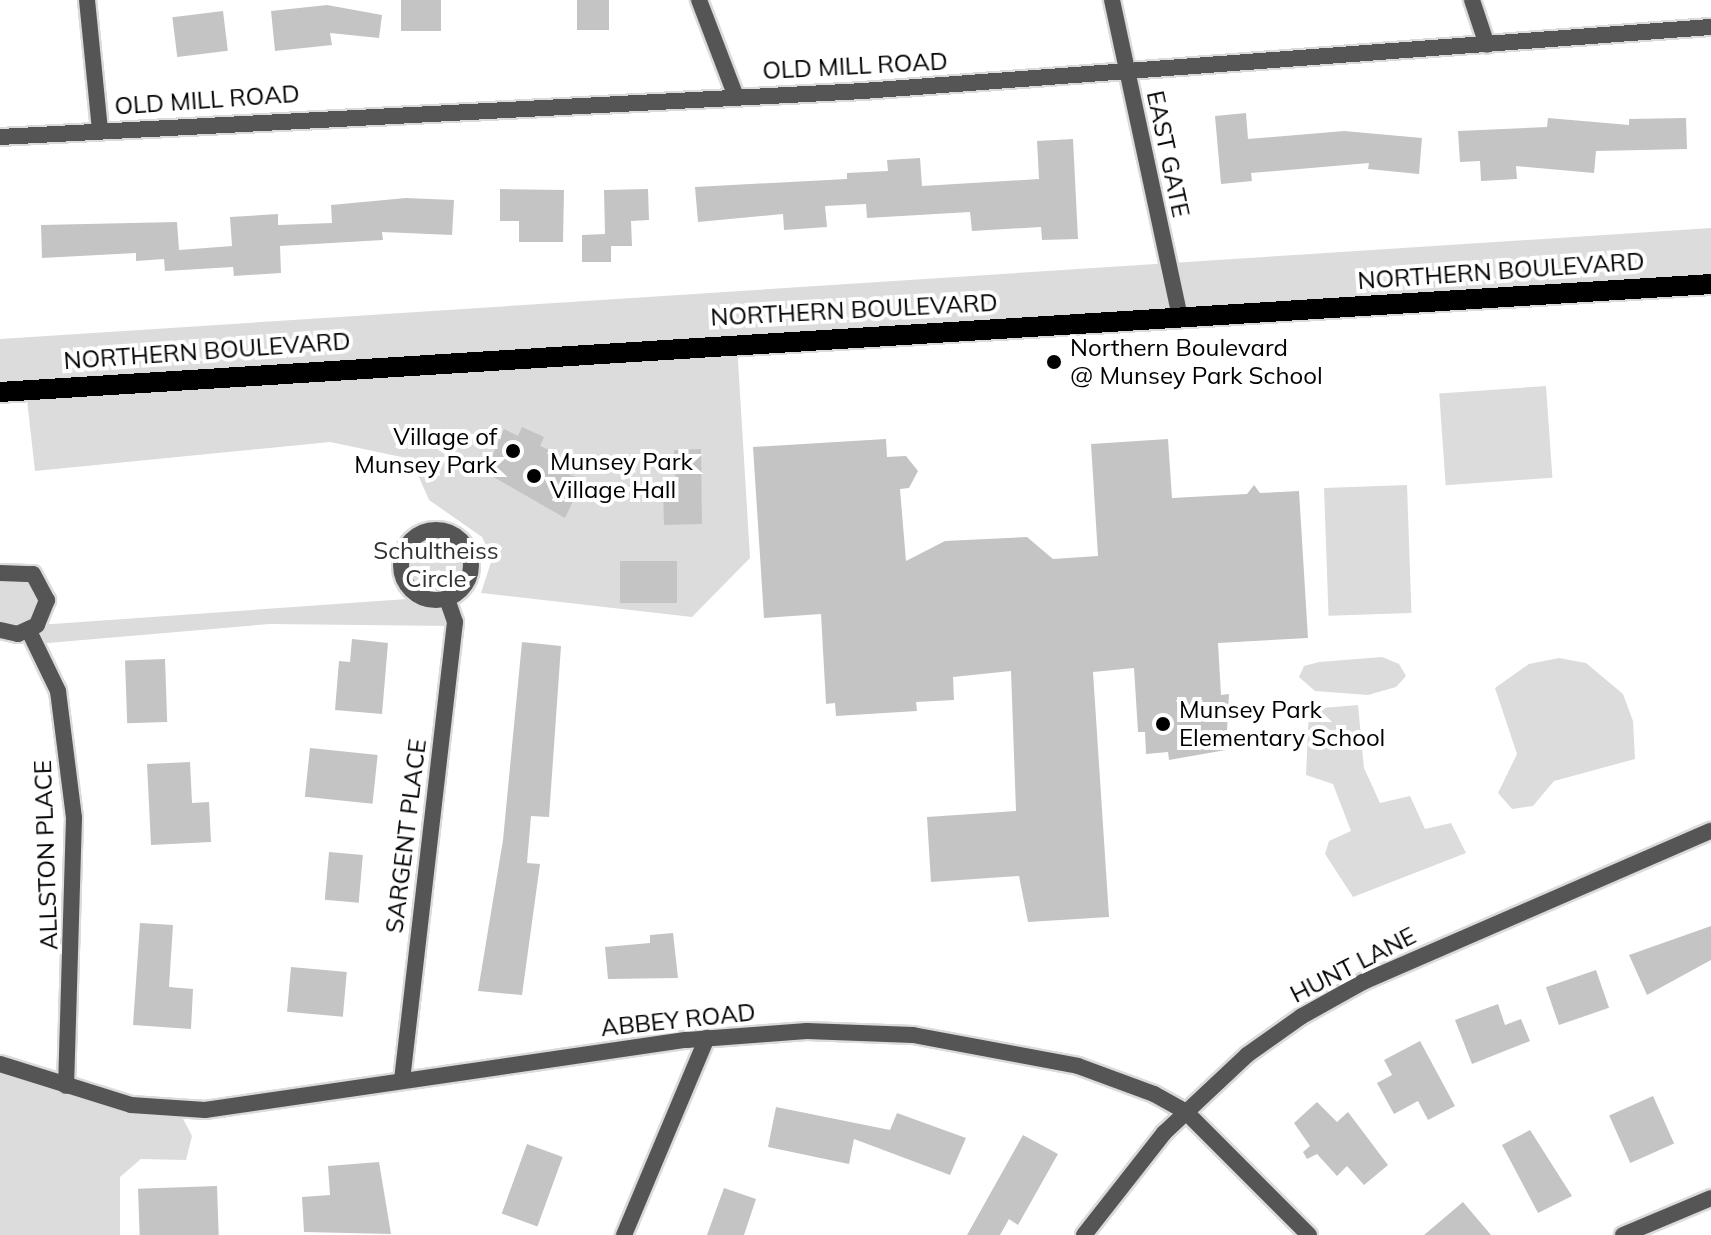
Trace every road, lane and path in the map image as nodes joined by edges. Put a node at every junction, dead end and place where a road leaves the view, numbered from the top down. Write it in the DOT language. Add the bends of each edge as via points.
graph roads {
  1 [pos="87,0"];
  2 [pos="699,0"];
  3 [pos="1112,0"];
  4 [pos="1472,0"];
  5 [pos="1711,27"];
  6 [pos="1487,45"];
  7 [pos="1126,71"];
  8 [pos="736,97"];
  9 [pos="100,131"];
  10 [pos="0,137"];
  11 [pos="1711,284"];
  12 [pos="1180,317"];
  13 [pos="0,392"];
  14 [pos="0,573"];
  15 [pos="447,599"];
  16 [pos="0,630"];
  17 [pos="29,631"];
  18 [pos="1711,831"];
  19 [pos="707,1038"];
  20 [pos="0,1064"];
  21 [pos="402,1080"];
  22 [pos="66,1086"];
  23 [pos="1186,1112"];
  24 [pos="1711,1198"];
  25 [pos="624,1235"];
  26 [pos="1084,1235"];
  27 [pos="1309,1235"];
  28 [pos="1623,1235"];
  1 -- 9 [label="street"];
  2 -- 8 [label="street"];
  3 -- 7 [label="street, EAST GATE"];
  4 -- 6 [label="street"];
  5 -- 6 [label="street, OLD MILL ROAD"];
  6 -- 7 [label="street, OLD MILL ROAD"];
  7 -- 8 [label="street, OLD MILL ROAD"];
  7 -- 12 [label="street, EAST GATE"];
  8 -- 9 [label="street, OLD MILL ROAD"];
  9 -- 10 [label="street, OLD MILL ROAD"];
  11 -- 12 [label="main road, NORTHERN BOULEVARD"];
  12 -- 13 [label="main road, NORTHERN BOULEVARD"];
  14 -- 17 [label="street" via="23,570 45,590 46,609"];
  15 -- 15 [label="street" via="465,585 468,551 453,534 429,530 404,549 401,571 422,598"];
  15 -- 21 [label="street, SARGENT PLACE" via="455,622"];
  16 -- 17 [label="street"];
  17 -- 22 [label="street, ALLSTON PLACE" via="58,691 74,818"];
  18 -- 23 [label="street, HUNT LANE" via="1325,1002 1247,1055"];
  19 -- 21 [label="street, ABBEY ROAD"];
  19 -- 23 [label="street, ABBEY ROAD" via="865,1032 981,1044 1098,1073"];
  19 -- 25 [label="street"];
  20 -- 22 [label="street, ABBEY ROAD"];
  21 -- 22 [label="street, ABBEY ROAD" via="205,1110 131,1105"];
  23 -- 26 [label="street, HUNT LANE" via="1135,1164"];
  23 -- 27 [label="street, ABBEY ROAD"];
  24 -- 28 [label="street"];
}
